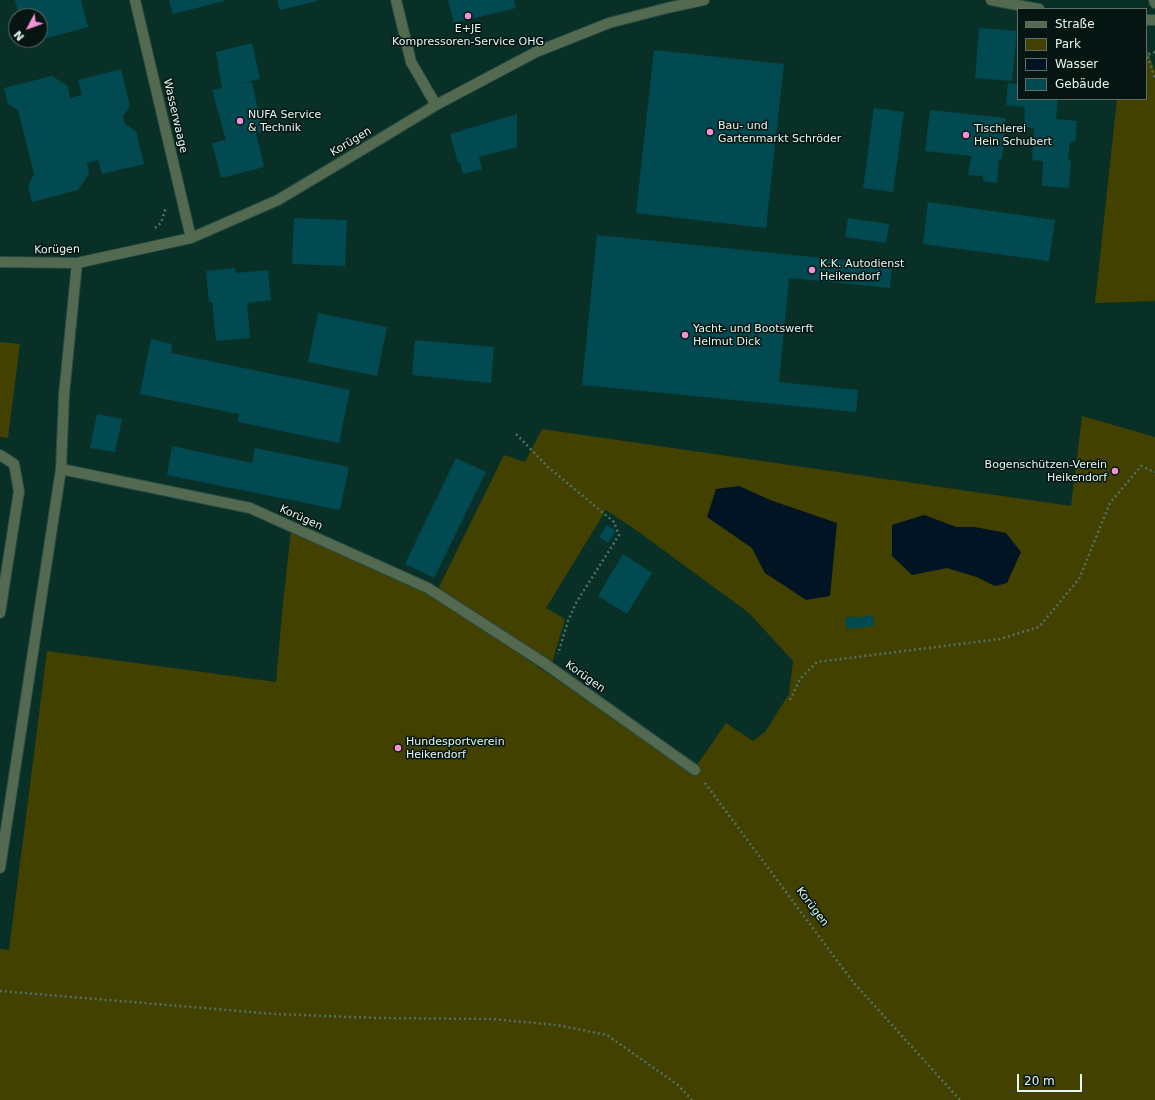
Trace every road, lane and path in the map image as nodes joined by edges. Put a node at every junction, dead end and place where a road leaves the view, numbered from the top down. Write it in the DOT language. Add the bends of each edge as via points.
graph roads {
  1 [pos="135,0"];
  2 [pos="396,0"];
  3 [pos="704,0"];
  4 [pos="991,0"];
  5 [pos="1154,0"];
  6 [pos="1155,3"];
  7 [pos="1034,8"];
  8 [pos="1155,52"];
  9 [pos="1155,79"];
  10 [pos="436,105"];
  11 [pos="166,202"];
  12 [pos="191,238"];
  13 [pos="144,248"];
  14 [pos="0,262"];
  15 [pos="77,263"];
  16 [pos="516,434"];
  17 [pos="0,455"];
  18 [pos="61,469"];
  19 [pos="1155,472"];
  20 [pos="0,613"];
  21 [pos="553,670"];
  22 [pos="790,700"];
  23 [pos="695,770"];
  24 [pos="0,868"];
  25 [pos="0,991"];
  26 [pos="692,1100"];
  27 [pos="960,1100"];
  1 -- 12 [label="street, Wasserwaage"];
  2 -- 10 [label="street" via="411,62"];
  3 -- 10 [label="street, Korügen" via="609,22 536,52"];
  4 -- 7 [label="street"];
  5 -- 6 [label="street"];
  8 -- 9 [label="path" via="1147,54"];
  10 -- 12 [label="street, Korügen" via="278,200"];
  11 -- 13 [label="path" via="161,223 149,234"];
  12 -- 13 [label="street, Korügen"];
  13 -- 15 [label="street, Korügen"];
  14 -- 15 [label="street, Korügen"];
  15 -- 18 [label="street" via="64,395"];
  16 -- 21 [label="path" via="548,467 614,522 619,535 576,603"];
  17 -- 20 [label="street" via="14,464 19,491"];
  18 -- 21 [label="street, Korügen" via="250,508 428,588"];
  18 -- 24 [label="street"];
  19 -- 22 [label="path" via="1141,466 1110,503 1079,579 1039,627 1000,639 817,662 800,679"];
  21 -- 23 [label="street, Korügen"];
  23 -- 27 [label="path, Korügen" via="853,982"];
  25 -- 26 [label="path" via="275,1014 492,1019 557,1025 607,1035 678,1085"];
}
